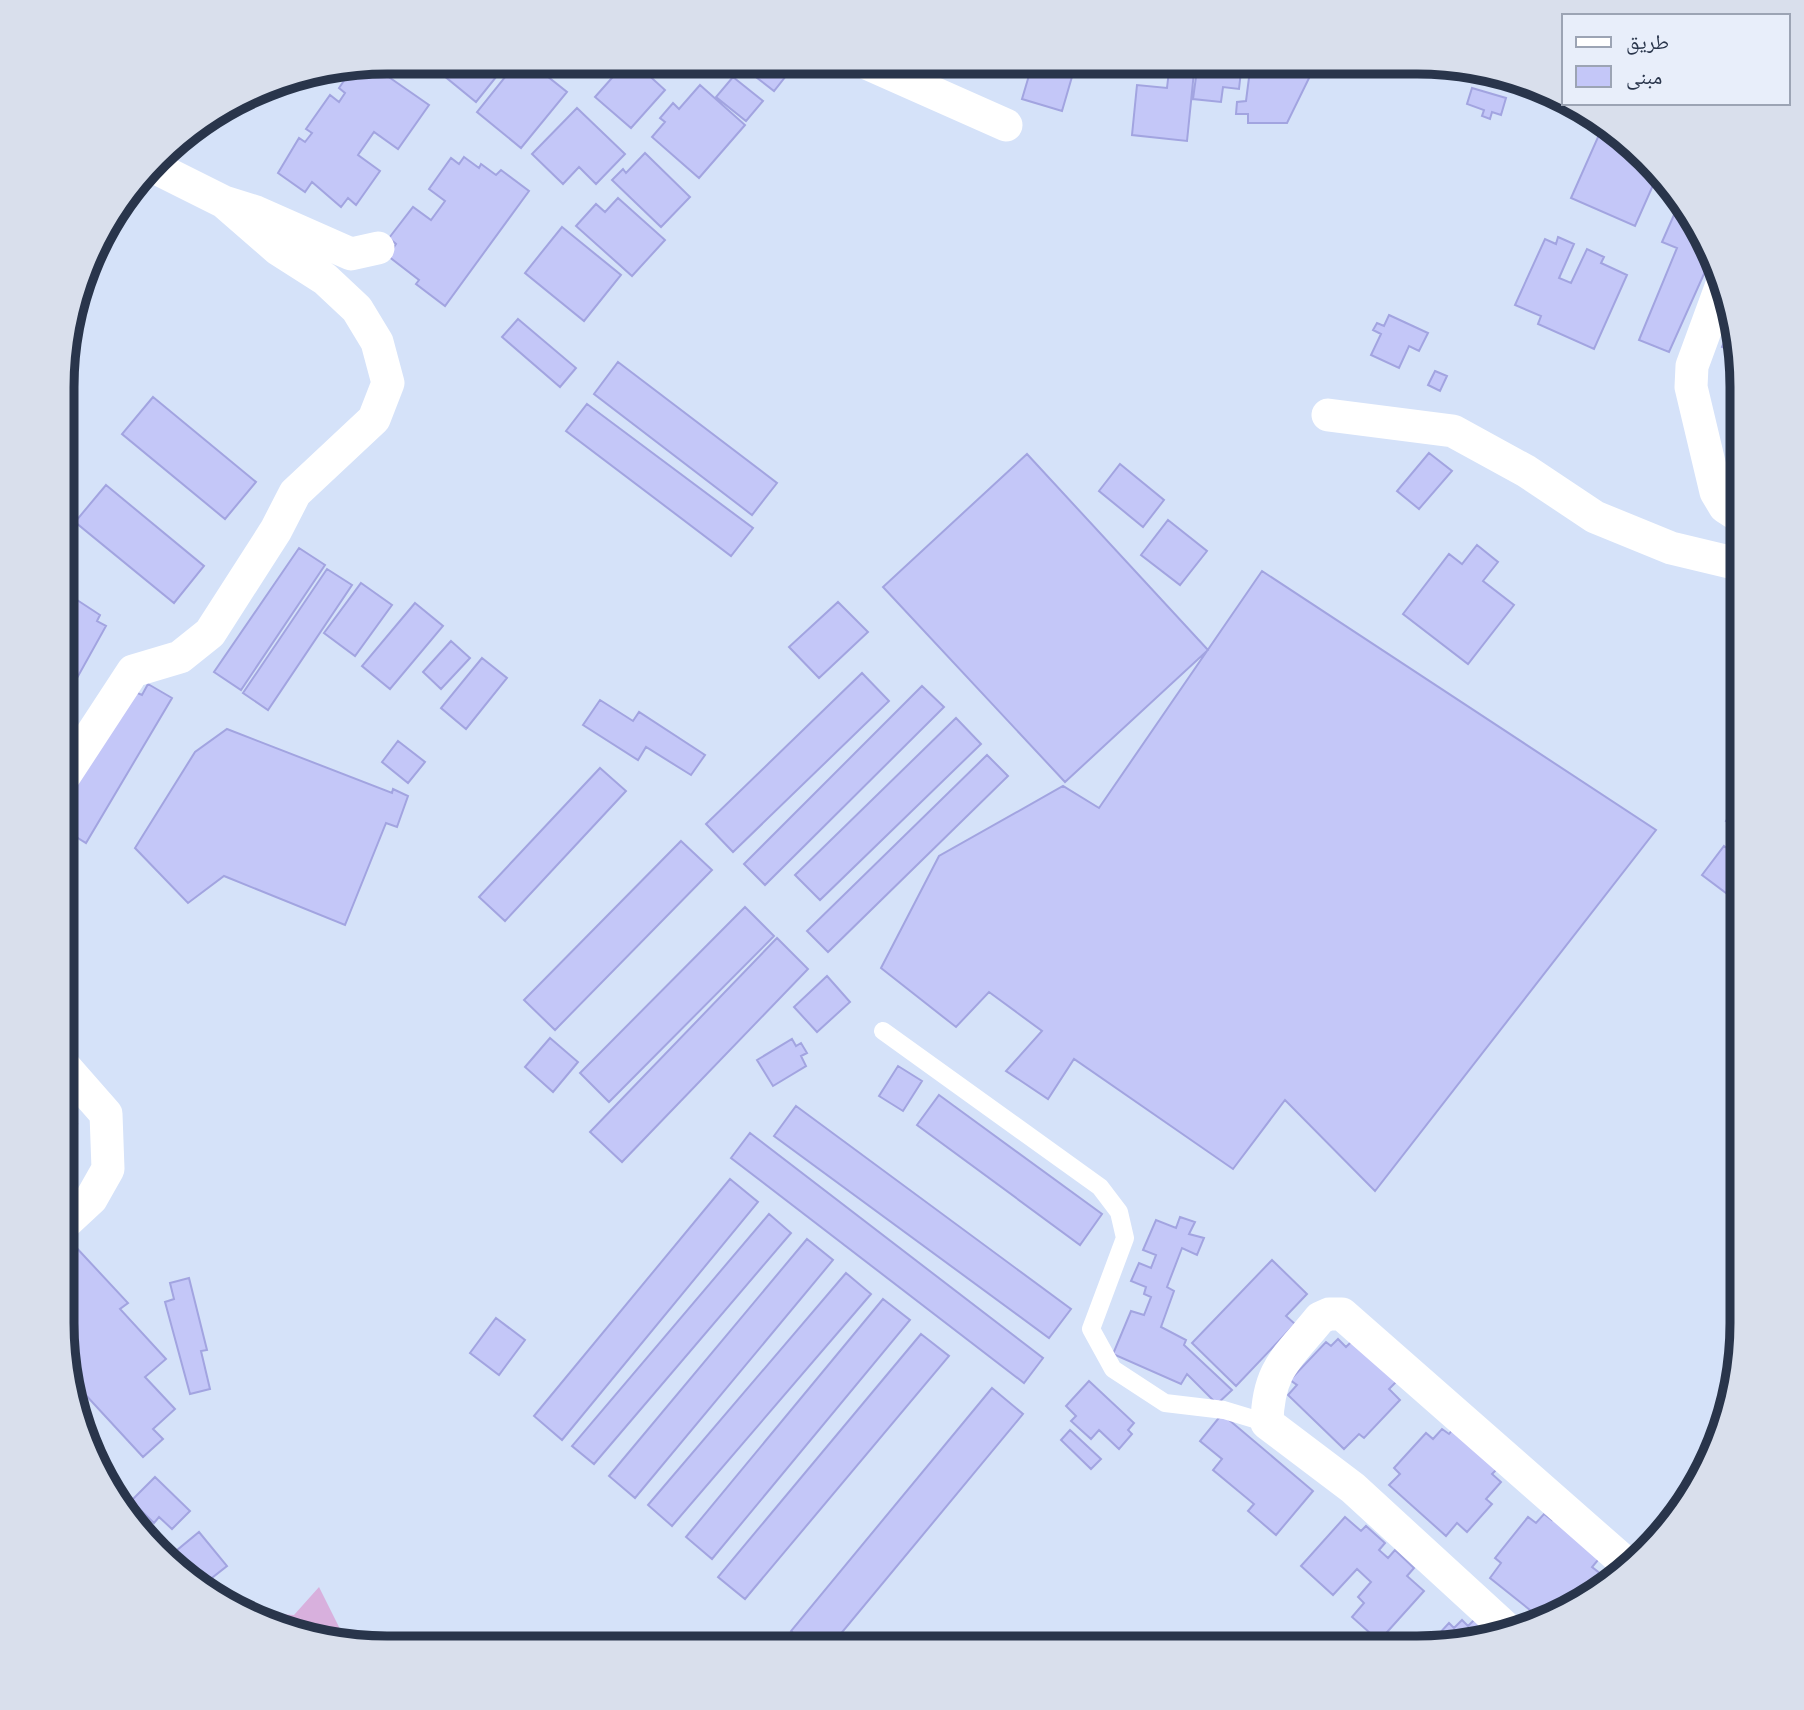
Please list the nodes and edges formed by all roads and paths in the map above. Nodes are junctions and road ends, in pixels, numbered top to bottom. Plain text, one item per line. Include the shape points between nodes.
1 (891, 74) edge
2 (1006, 125) dead end
3 (160, 170) edge
4 (224, 202) junction
5 (378, 248) dead end
6 (1717, 296) edge
7 (1328, 415) dead end
8 (1730, 510) edge
9 (1730, 562) edge
10 (74, 761) edge
11 (883, 1031) dead end
12 (74, 1078) edge
13 (74, 1215) edge
14 (1268, 1423) junction
15 (1622, 1560) edge
16 (1502, 1625) edge

1 - 2 street
3 - 4 street
4 - 5 street via 351,254
4 - 10 street via 357,309 377,342 388,383 374,419 295,493 270,541 210,633 180,657 133,671
6 - 8 street via 1696,350 1691,387 1716,492
7 - 9 street via 1453,431 1526,471 1595,517 1671,548
11 - 14 lane via 1100,1187 1119,1212 1125,1238 1091,1329 1113,1369 1165,1403 1224,1410
12 - 13 street via 106,1114 108,1169 91,1199
14 - 15 street via 1268,1392 1274,1376 1320,1318 1342,1314
14 - 16 street via 1353,1488

